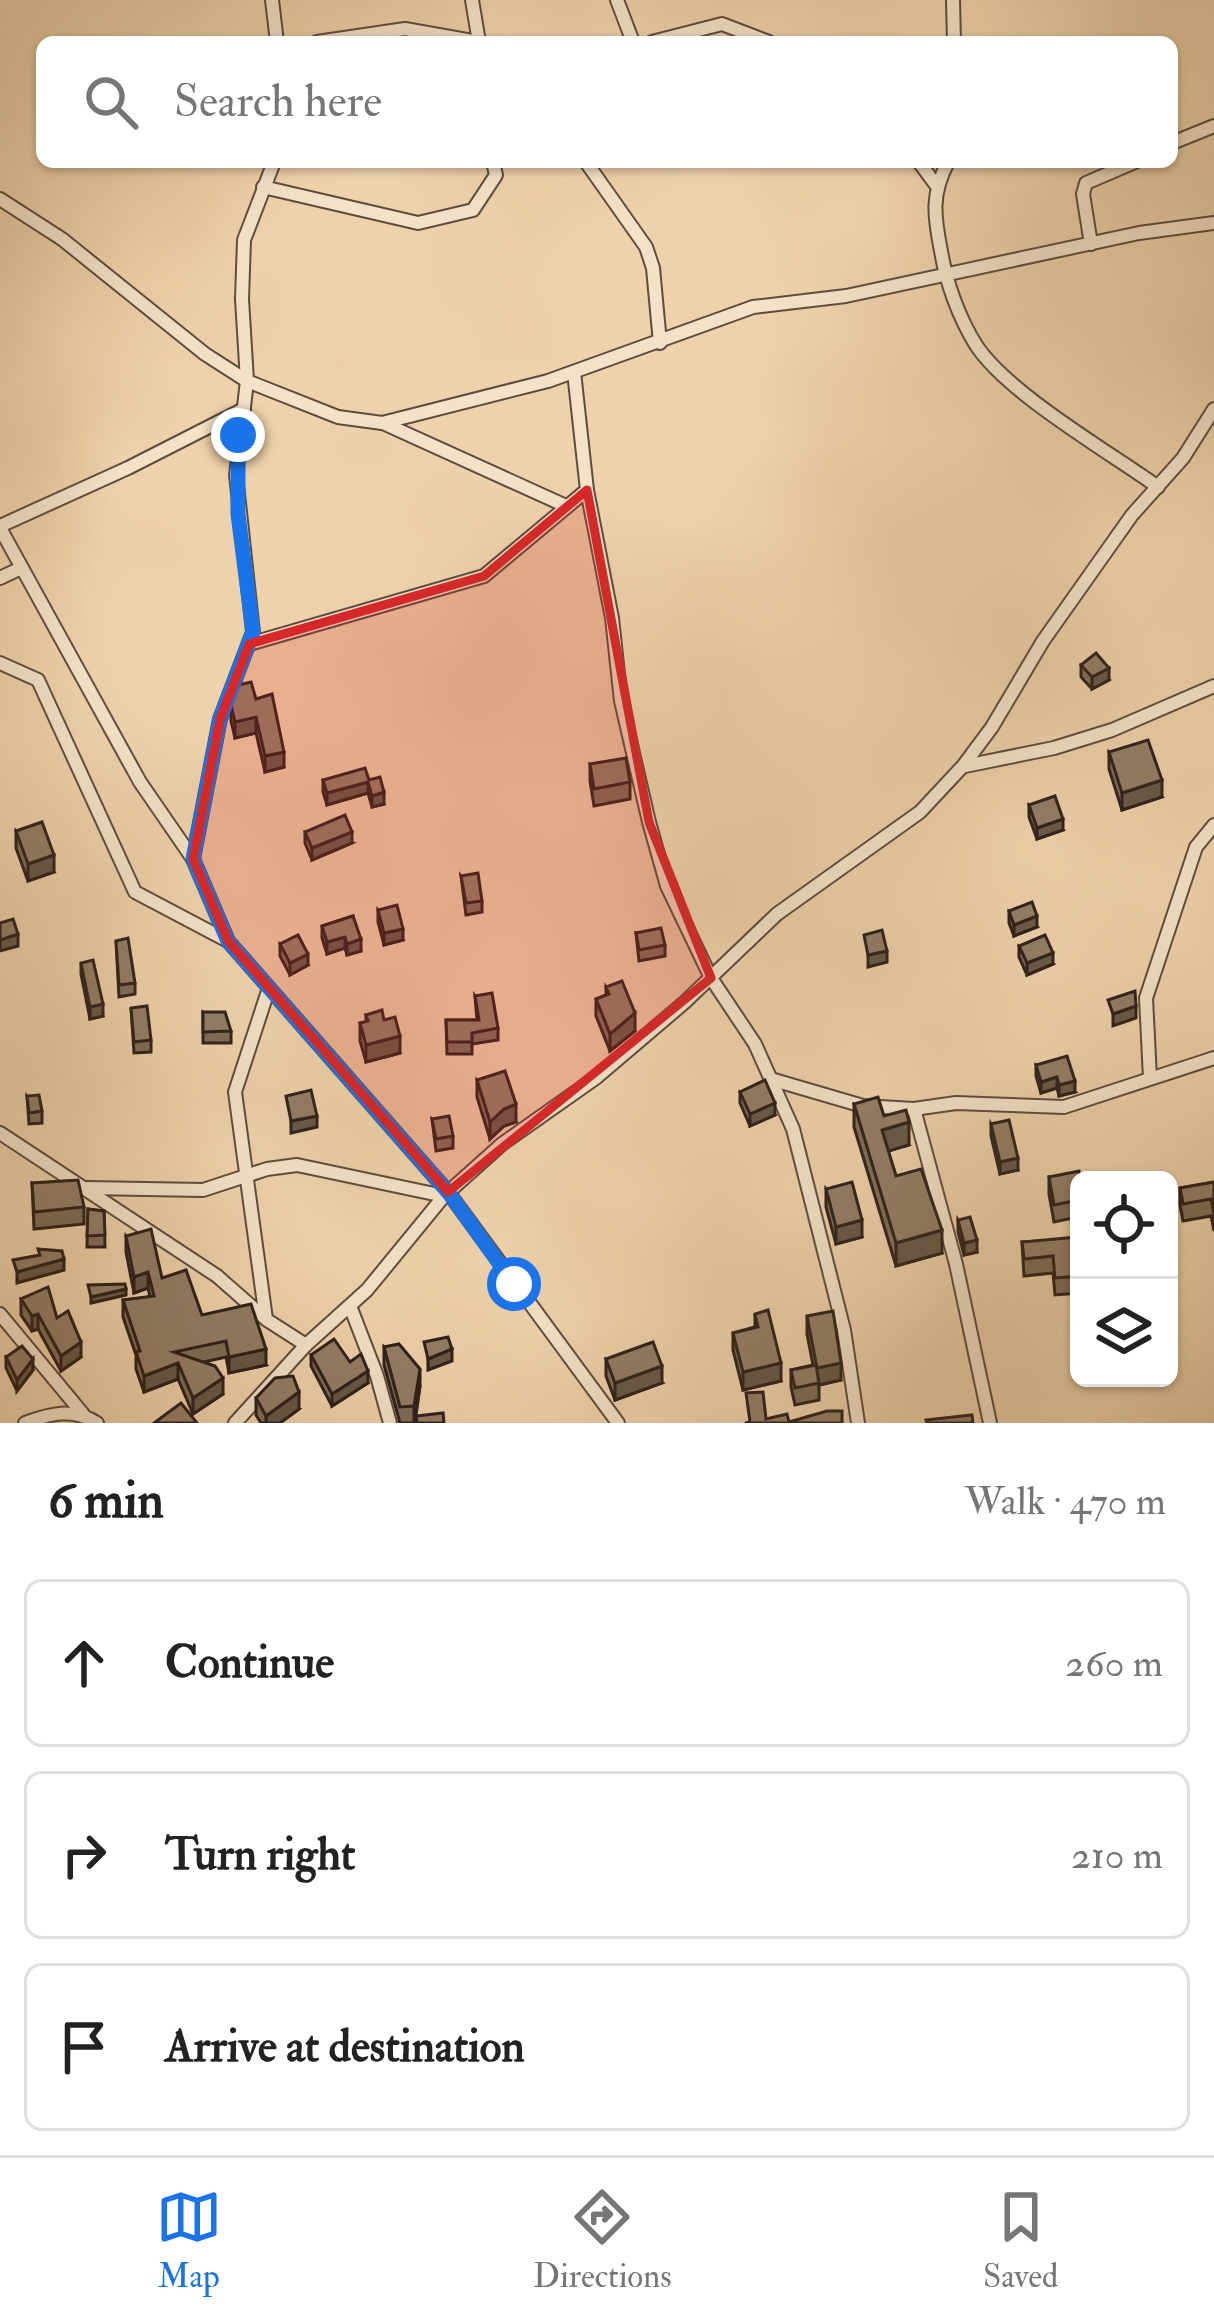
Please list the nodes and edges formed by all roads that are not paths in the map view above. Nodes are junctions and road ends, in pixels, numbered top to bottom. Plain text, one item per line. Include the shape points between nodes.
1 (272, 0) edge
2 (472, 0) edge
3 (617, 0) edge
4 (953, 0) edge
5 (276, 36) edge
6 (358, 36) edge
7 (446, 36) edge
8 (475, 36) edge
9 (631, 36) edge
10 (675, 36) edge
11 (753, 36) edge
12 (954, 36) edge
13 (1214, 126) edge
14 (1178, 141) edge
15 (271, 168) edge
16 (494, 168) edge
17 (590, 168) edge
18 (923, 168) edge
19 (945, 168) edge
20 (1121, 168) edge
21 (936, 185) junction
22 (263, 188) junction
23 (0, 199) edge
24 (1214, 223) edge
25 (1091, 244) junction
26 (946, 277) junction
27 (660, 343) junction
28 (574, 372) junction
29 (247, 381) junction
30 (244, 409) junction
31 (1214, 409) edge
32 (382, 423) junction
33 (1158, 487) junction
34 (587, 490) junction
35 (566, 506) junction
36 (0, 527) edge
37 (21, 568) junction
38 (0, 578) edge
39 (249, 644) junction
40 (0, 663) edge
41 (1214, 686) edge
42 (963, 766) junction
43 (1214, 825) edge
44 (193, 859) junction
45 (228, 941) junction
46 (711, 978) junction
47 (268, 991) junction
48 (1214, 1058) edge
49 (1150, 1078) junction
50 (774, 1081) junction
51 (914, 1108) junction
52 (0, 1132) edge
53 (248, 1176) junction
54 (86, 1188) junction
55 (446, 1194) junction
56 (350, 1306) junction
57 (0, 1314) edge
58 (266, 1320) junction
59 (306, 1345) junction
60 (83, 1414) junction
61 (25, 1423) edge
62 (98, 1423) edge
63 (235, 1423) edge
64 (390, 1423) edge
65 (618, 1423) edge
66 (858, 1423) edge
67 (990, 1423) edge

1 - 5 street
2 - 8 street
3 - 9 street
4 - 12 street
6 - 7 street via 405,29
10 - 11 street via 722,24
13 - 14 street
15 - 22 street
16 - 22 street via 473,210 418,223
17 - 27 street via 646,247
18 - 21 street
19 - 21 street
20 - 25 street via 1086,183
21 - 26 street
22 - 29 street via 244,240
23 - 29 street
24 - 25 street
25 - 26 street
26 - 27 street via 753,307
26 - 33 street via 974,342 998,370
27 - 28 street
28 - 32 street
28 - 34 street
29 - 30 street
29 - 32 street via 338,417
30 - 36 street
30 - 39 street via 236,475
31 - 33 street
32 - 35 street
33 - 42 street via 1043,641
34 - 35 street
34 - 46 street via 650,823 668,886
35 - 39 street via 484,576
36 - 37 street
37 - 38 street
37 - 44 street via 140,782
39 - 44 street via 220,719
40 - 45 street via 38,680 135,892
41 - 42 street via 1112,730
42 - 46 street via 920,812 777,914
43 - 49 street via 1196,847 1146,998
44 - 45 street
45 - 47 street
46 - 50 street
46 - 55 street
47 - 53 street via 236,1092
47 - 55 street
48 - 49 street
49 - 51 street via 1064,1107
50 - 51 street via 863,1106
50 - 66 street via 839,1309
51 - 67 street
52 - 54 street
53 - 54 street via 202,1190
53 - 55 street via 297,1165
53 - 58 street
54 - 58 street via 218,1276
55 - 56 street
55 - 65 street
56 - 59 street
56 - 64 street
57 - 60 street
58 - 59 street
59 - 63 street
60 - 61 street
60 - 62 street

